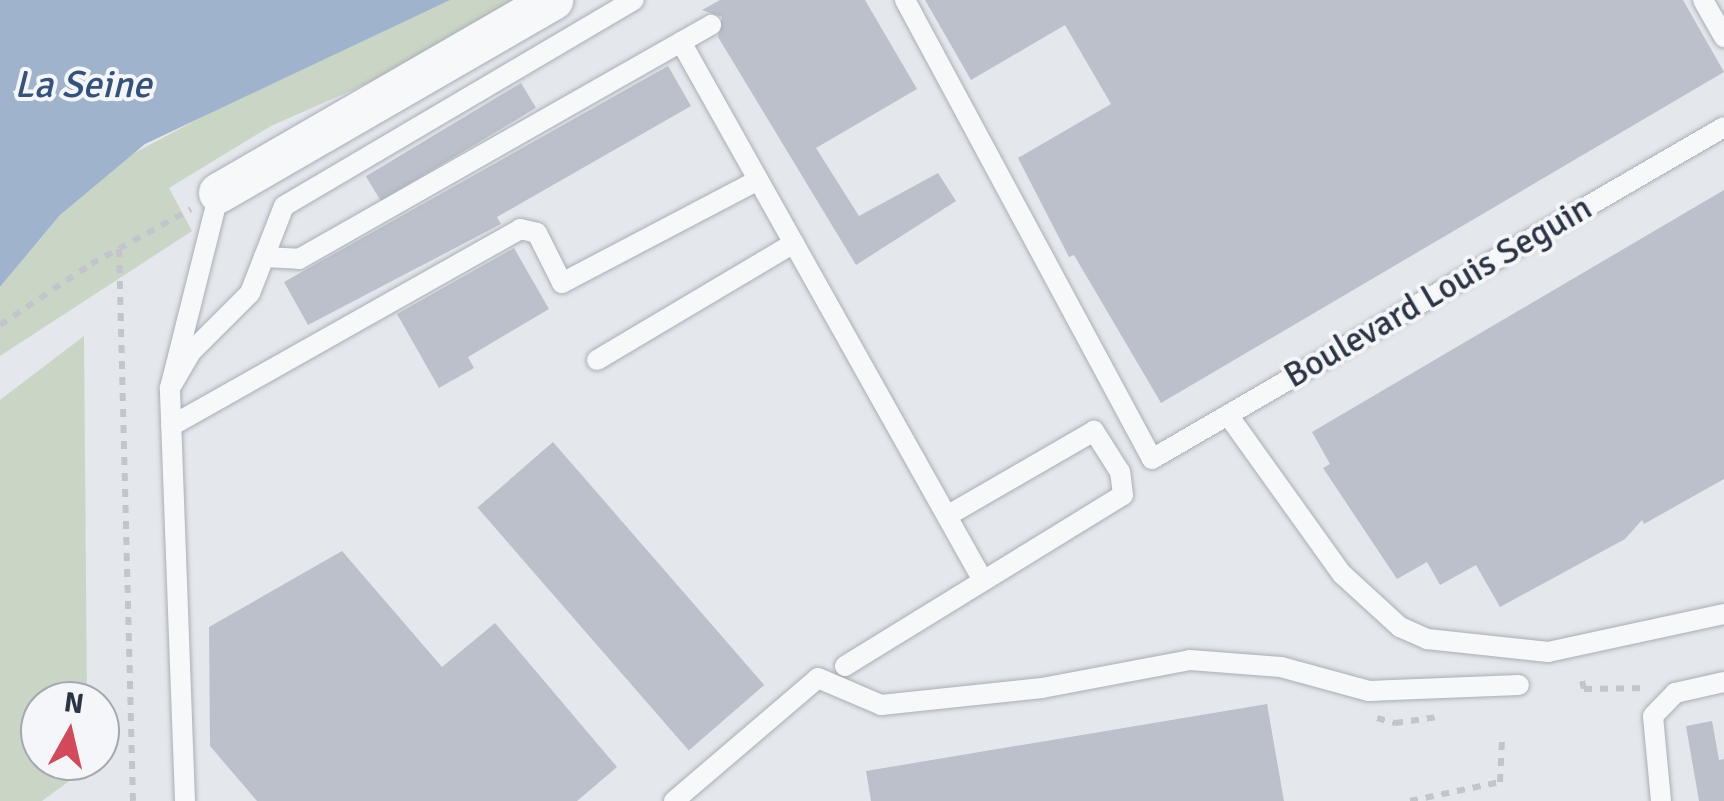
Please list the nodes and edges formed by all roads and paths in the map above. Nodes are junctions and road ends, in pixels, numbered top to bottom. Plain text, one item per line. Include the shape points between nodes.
1 (553, 0) edge
2 (634, 0) edge
3 (905, 0) edge
4 (1703, 0) edge
5 (711, 25) dead end
6 (1724, 38) edge
7 (681, 42) junction
8 (1724, 126) edge
9 (758, 180) junction
10 (219, 193) junction
11 (794, 243) junction
12 (118, 250) junction
13 (264, 257) junction
14 (0, 325) edge
15 (597, 360) dead end
16 (170, 388) junction
17 (1228, 414) junction
18 (172, 426) junction
19 (947, 516) junction
20 (981, 577) junction
21 (1724, 614) edge
22 (844, 666) dead end
23 (1582, 681) dead end
24 (1724, 682) edge
25 (1518, 686) dead end
26 (1605, 686) dead end
27 (1502, 740) dead end
28 (133, 801) edge
29 (184, 801) edge
30 (674, 801) edge
31 (1410, 801) edge
32 (1660, 801) edge

1 - 10 street
2 - 13 lane via 284,206
3 - 17 lane, Boulevard Louis Seguin via 1152,459
4 - 6 lane
5 - 7 lane
7 - 9 lane
7 - 13 lane via 298,260
8 - 17 lane, Boulevard Louis Seguin
9 - 11 lane
9 - 18 lane via 562,284 537,233 520,230
10 - 12 path
10 - 16 lane
11 - 15 lane
11 - 19 lane
12 - 14 path
12 - 28 path
13 - 16 lane via 235,314 191,352
16 - 18 lane
17 - 21 lane via 1342,574 1400,627 1426,638 1548,652
18 - 29 lane
19 - 20 lane
19 - 20 lane via 1094,431 1120,472 1123,496
20 - 22 lane
23 - 26 path via 1584,688
24 - 32 lane via 1676,693 1653,716
25 - 30 lane via 1369,691 1281,667 1190,660 1042,688 881,705 818,678
27 - 31 path via 1500,782

